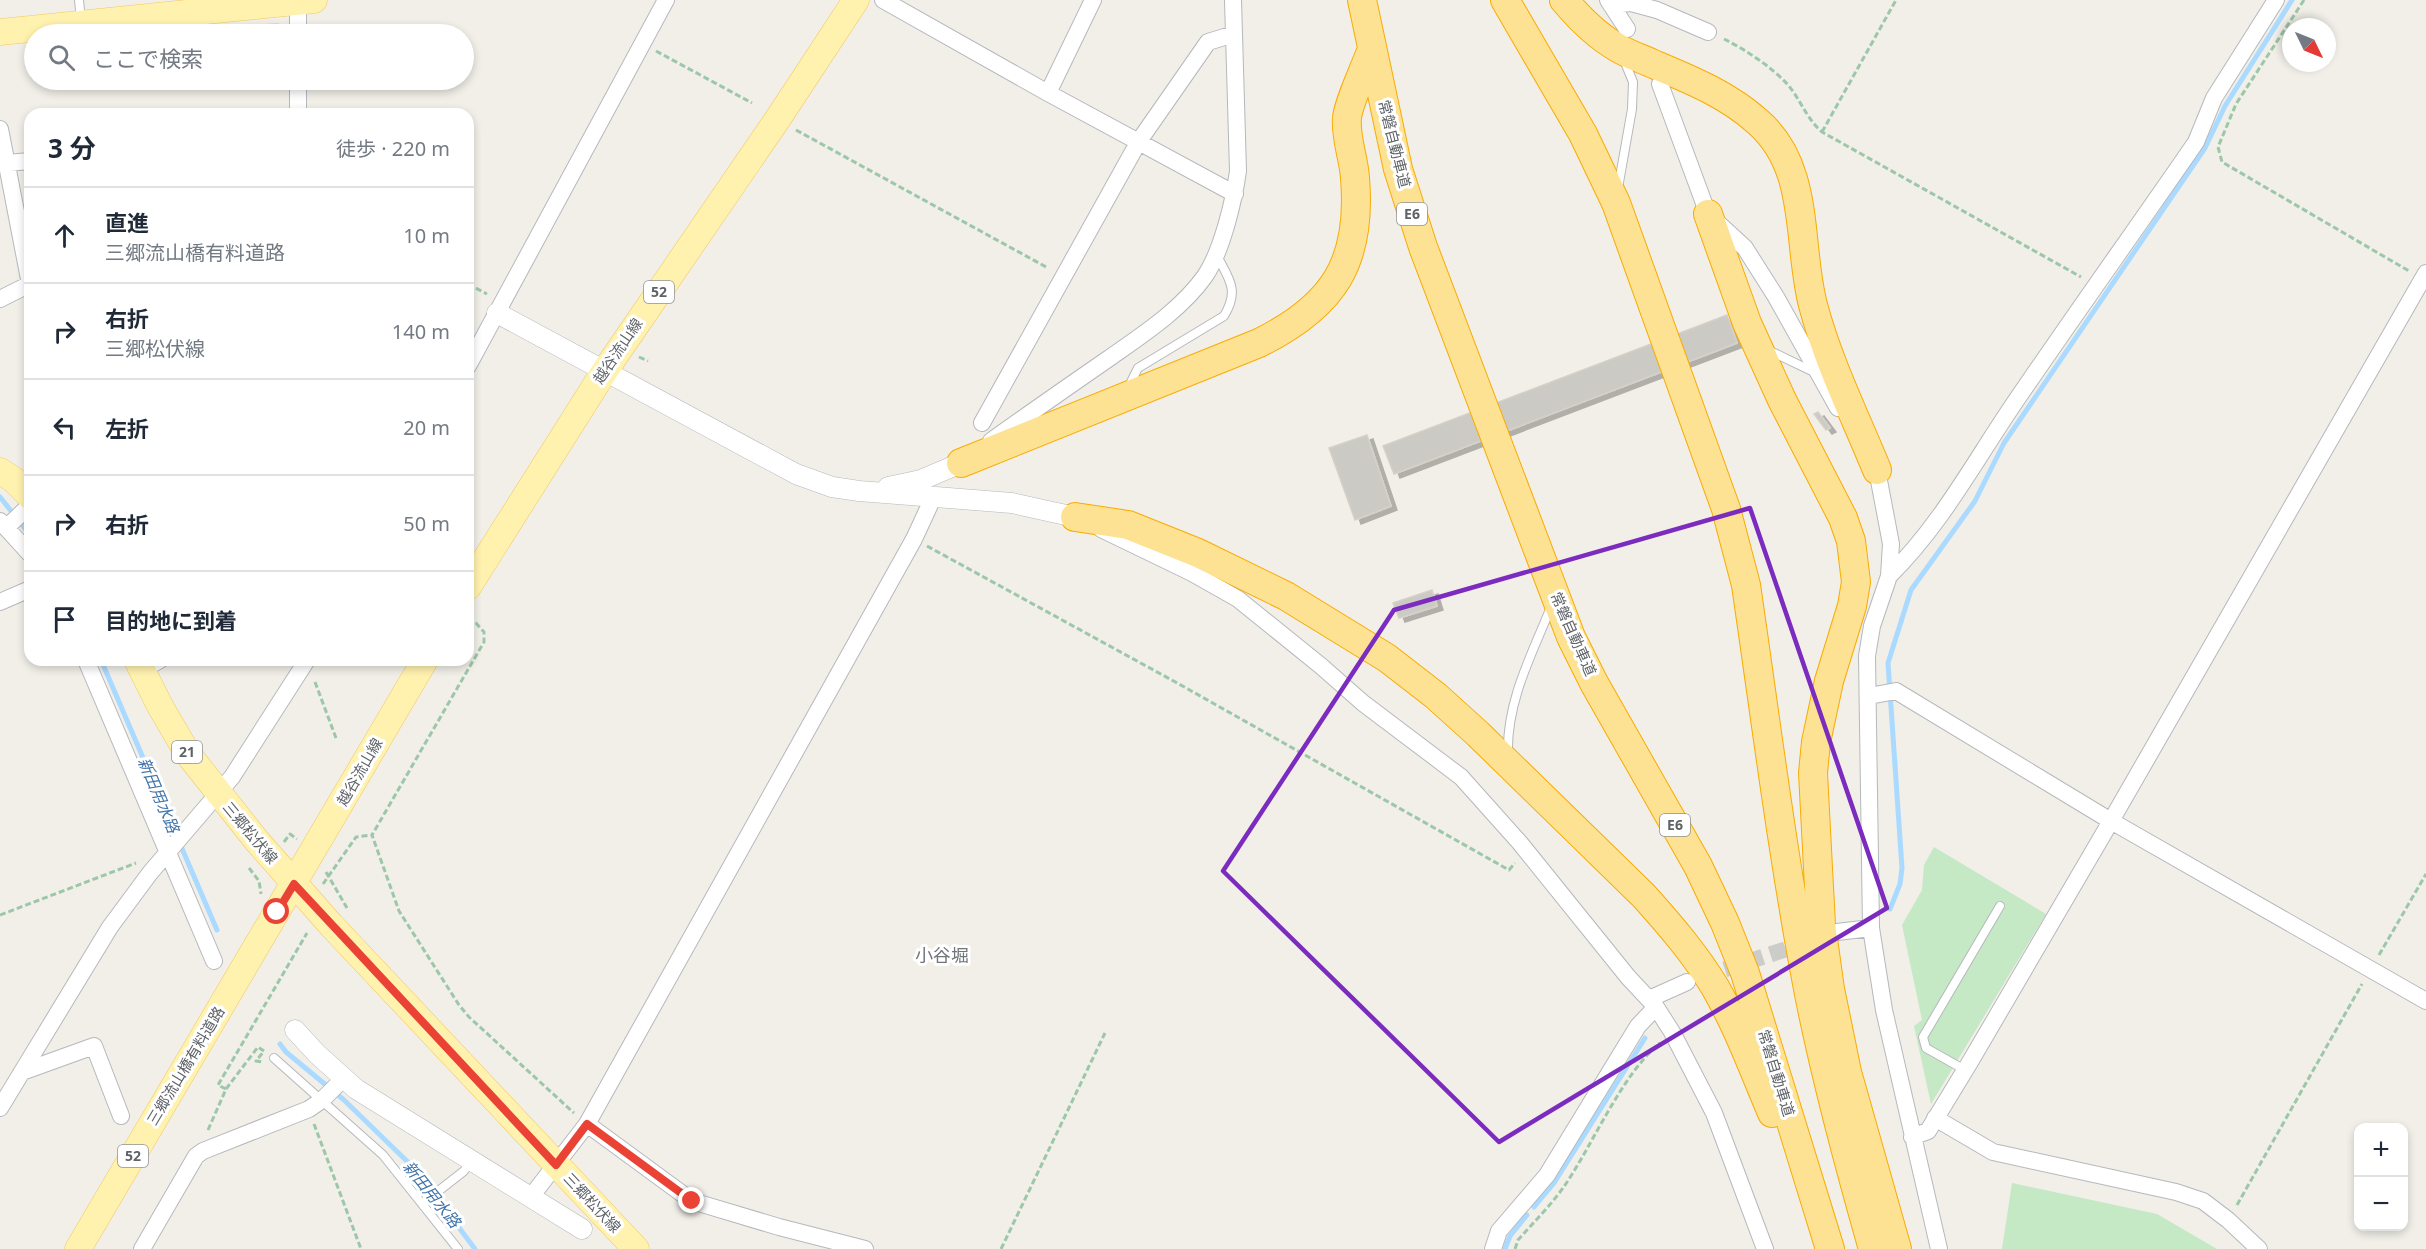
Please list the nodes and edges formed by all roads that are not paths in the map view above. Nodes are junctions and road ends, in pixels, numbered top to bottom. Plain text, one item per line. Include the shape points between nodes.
1 (666, 0) edge
2 (856, 0) edge
3 (883, 0) edge
4 (1233, 0) edge
5 (1362, 0) edge
6 (1505, 0) edge
7 (1564, 0) edge
8 (2276, 0) edge
9 (303, 1) edge
10 (1092, 1) edge
11 (1610, 2) edge
12 (80, 12) edge
13 (32, 24) edge
14 (300, 24) edge
15 (24, 26) edge
16 (0, 32) edge
17 (1708, 32) road end
18 (1234, 34) junction
19 (1623, 39) junction
20 (1372, 49) junction
21 (1660, 84) dead end
22 (298, 90) edge
23 (1048, 93) junction
24 (298, 108) edge
25 (0, 129) edge
26 (1139, 141) junction
27 (24, 161) edge
28 (7, 163) junction
29 (1235, 194) junction
30 (1616, 203) junction
31 (1708, 214) junction
32 (24, 252) edge
33 (1216, 254) junction
34 (2424, 276) edge
35 (24, 287) edge
36 (0, 299) edge
37 (500, 308) junction
38 (1755, 342) junction
39 (474, 355) edge
40 (604, 372) junction
41 (1817, 373) junction
42 (1123, 399) junction
43 (982, 423) dead end
44 (962, 463) junction
45 (1877, 470) junction
46 (0, 471) edge
47 (859, 491) junction
48 (24, 497) edge
49 (933, 498) junction
50 (24, 508) edge
51 (1076, 517) junction
52 (6, 524) edge
53 (24, 546) edge
54 (1889, 576) junction
55 (474, 578) edge
56 (24, 592) edge
57 (1555, 596) junction
58 (0, 602) edge
59 (89, 666) edge
60 (147, 666) edge
61 (303, 666) edge
62 (421, 666) edge
63 (1869, 696) junction
64 (1513, 769) junction
65 (218, 795) junction
66 (2111, 821) junction
67 (168, 853) junction
68 (294, 884) junction
69 (2000, 906) dead end
70 (1871, 928) junction
71 (1837, 932) dead end
72 (214, 961) dead end
73 (1687, 982) tunnel mouth
74 (2426, 1001) edge
75 (1653, 1003) junction
76 (295, 1030) dead end
77 (274, 1058) road end
78 (1965, 1070) junction
79 (22, 1072) junction
80 (344, 1078) junction
81 (315, 1105) junction
82 (0, 1108) edge
83 (121, 1116) dead end
84 (1935, 1118) junction
85 (587, 1124) junction
86 (1912, 1137) junction
87 (471, 1161) junction
88 (556, 1165) junction
89 (530, 1197) junction
90 (423, 1203) junction
91 (582, 1229) dead end
92 (1829, 1247) edge
93 (78, 1249) edge
94 (142, 1249) edge
95 (458, 1249) edge
96 (636, 1249) edge
97 (865, 1249) edge
98 (1493, 1249) edge
99 (1765, 1249) edge
100 (1873, 1249) edge
101 (1897, 1249) edge
102 (1939, 1249) edge
103 (2259, 1249) edge

1 - 37 street
2 - 40 main road, 越谷流山線 / 52
3 - 23 street
4 - 18 street
5 - 20 highway, 常磐自動車道 / E6
6 - 30 highway via 1583,134
7 - 19 highway via 1594,31
8 - 54 street via 2214,98 2196,142 1957,493
9 - 12 main road
9 - 14 street
10 - 23 street
11 - 17 street via 1657,10
11 - 19 street
12 - 13 main road
15 - 16 main road
18 - 26 street via 1208,42
18 - 29 street via 1238,171
19 - 30 lane via 1633,82 1632,110
19 - 45 highway via 1737,104 1775,140 1786,160 1798,200 1815,313
20 - 42 highway via 1347,118 1357,218 1352,245 1333,285 1316,306 1284,331
20 - 57 highway, 常磐自動車道 / E6 via 1398,169 1423,247
21 - 31 street
22 - 24 street
23 - 26 street
25 - 28 street
26 - 29 street
26 - 43 street
27 - 28 street
28 - 32 street
29 - 33 street
30 - 100 highway via 1738,548 1809,996
31 - 38 highway
31 - 41 street via 1745,249
33 - 42 lane via 1233,287 1233,302 1224,316 1138,368
33 - 44 street via 1206,275 1182,302
34 - 66 street
35 - 36 street
37 - 39 street
37 - 40 street
38 - 41 lane
38 - 101 highway via 1843,518 1855,564 1852,606 1829,681 1816,742 1813,773 1820,914 1847,1072
40 - 47 street via 796,474 832,487
40 - 55 main road, 越谷流山線 / 52
41 - 45 street
42 - 44 highway
44 - 47 street via 921,480
45 - 54 street via 1891,544
46 - 48 main road via 14,480
47 - 49 street
49 - 51 street via 1012,503
49 - 85 street via 914,539
50 - 52 street
51 - 64 highway via 1128,525 1198,553 1286,596 1411,675
51 - 75 street via 1238,599 1461,777
52 - 53 street
54 - 63 street via 1872,626 1867,656
56 - 58 street
57 - 64 lane via 1516,694 1509,727 1508,753
57 - 92 highway, 常磐自動車道 / E6 via 1594,683 1698,866 1725,923 1745,973
59 - 67 street
60 - 65 main road, 三郷松伏線 / 21 via 160,706
61 - 65 street
62 - 68 main road, 越谷流山線 / 52
63 - 66 street via 1896,691
63 - 70 street
64 - 92 highway via 1644,896 1672,927 1714,986
65 - 67 street
65 - 68 main road, 三郷松伏線 / 21
66 - 74 street
66 - 78 street
67 - 72 street
67 - 79 street via 111,927
68 - 88 main road, 三郷松伏線 / 21
68 - 93 main road, 三郷流山橋有料道路 / 52
69 - 78 lane via 1923,1037 1926,1048
70 - 71 street
70 - 86 street via 1884,1010
73 - 75 street
75 - 98 street via 1547,1175 1499,1231
75 - 99 street via 1714,1113
76 - 80 street
77 - 81 lane
78 - 84 street
79 - 82 street
79 - 83 street via 94,1046
80 - 81 street
80 - 87 street via 390,1112
81 - 90 lane via 383,1155
81 - 94 street via 202,1151
84 - 86 street via 1928,1131
84 - 103 street via 1993,1152 2203,1201
85 - 88 street
85 - 97 street via 692,1201
86 - 102 street
87 - 89 street
87 - 90 lane
88 - 89 street
88 - 96 main road, 三郷松伏線 / 21
89 - 91 street
90 - 95 lane

